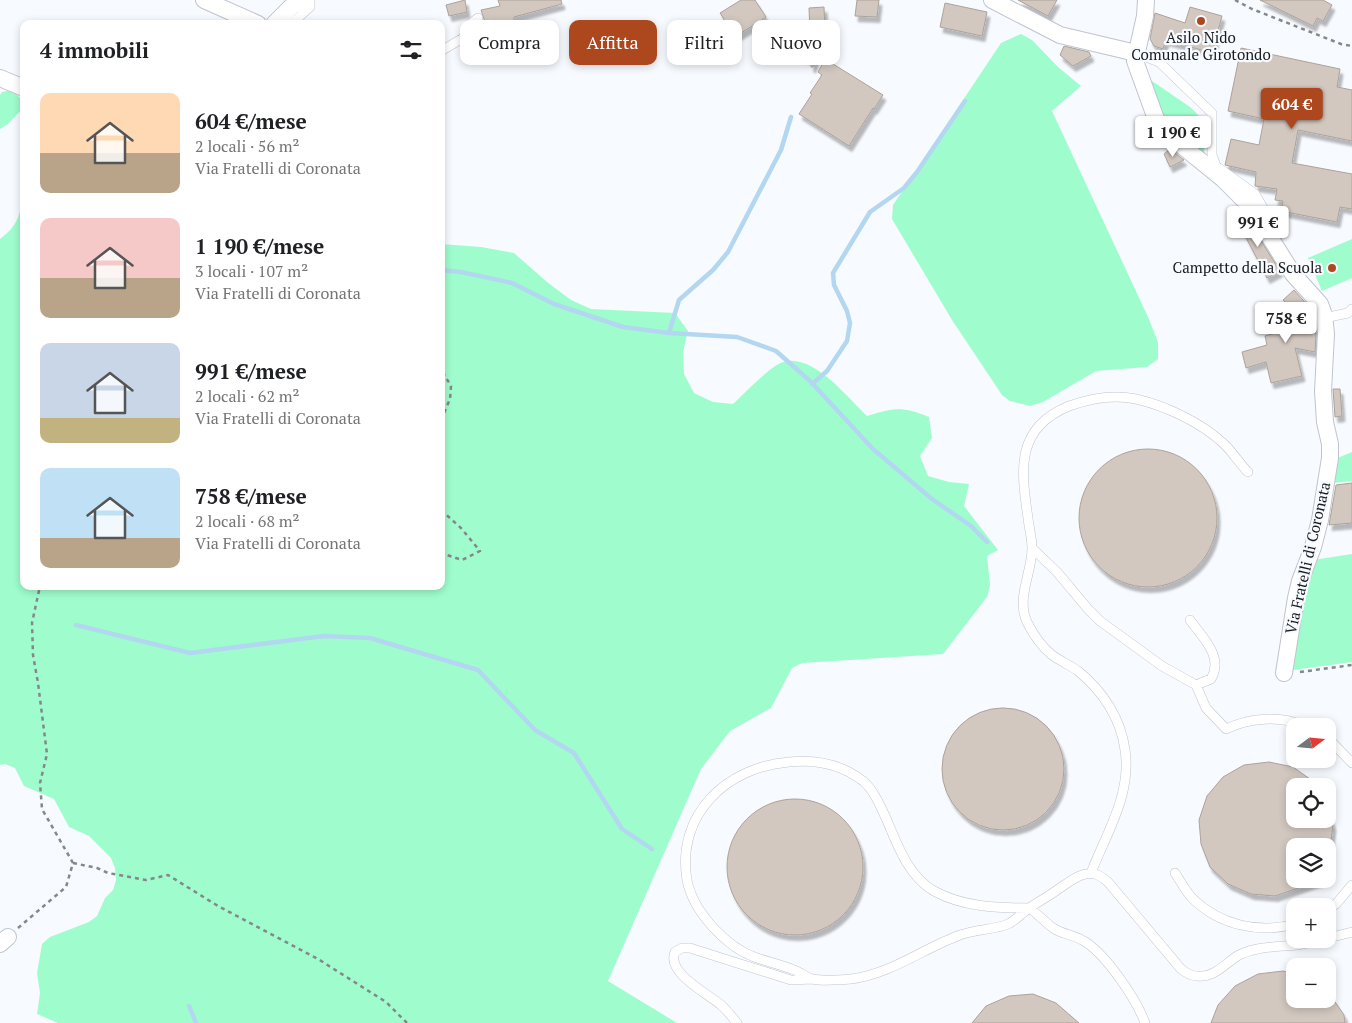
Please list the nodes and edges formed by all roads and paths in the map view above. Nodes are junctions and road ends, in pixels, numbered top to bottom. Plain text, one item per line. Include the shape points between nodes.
1 (204, 0) edge
2 (305, 0) edge
3 (310, 0) edge
4 (992, 0) edge
5 (1146, 0) edge
6 (1235, 0) edge
7 (478, 18) dead end
8 (249, 20) edge
9 (278, 20) edge
10 (295, 20) edge
11 (1352, 46) edge
12 (445, 49) edge
13 (1136, 53) junction
14 (0, 78) edge
15 (20, 86) edge
16 (1267, 215) dead end
17 (1352, 309) edge
18 (1324, 318) junction
19 (445, 376) edge
20 (445, 411) edge
21 (1248, 472) dead end
22 (445, 514) edge
23 (1032, 548) junction
24 (445, 554) edge
25 (39, 590) edge
26 (1190, 620) dead end
27 (1352, 665) edge
28 (1284, 673) joint
29 (1196, 685) junction
30 (1286, 722) edge
31 (1336, 746) edge
32 (1352, 763) edge
33 (73, 863) junction
34 (1091, 873) junction
35 (1175, 874) dead end
36 (1352, 885) edge
37 (1336, 904) edge
38 (1030, 908) junction
39 (1286, 927) edge
40 (1352, 932) edge
41 (1336, 936) edge
42 (4, 941) edge
43 (1286, 946) edge
44 (812, 979) junction
45 (407, 1023) edge
46 (736, 1023) edge
47 (1145, 1023) edge

1 - 8 street
2 - 9 street via 292,6
3 - 10 lane via 310,7
4 - 13 street via 1060,35
5 - 13 street, Via Fratelli di Coronata
6 - 11 path
7 - 12 lane via 469,25 463,38
13 - 16 lane via 1159,62 1212,113 1212,155 1216,166 1255,194
13 - 18 street, Via Fratelli di Coronata via 1134,61 1156,119 1170,136 1223,179 1251,207 1293,274 1320,304
14 - 15 street
17 - 18 lane via 1348,313
18 - 28 street, Via Fratelli di Coronata via 1323,391 1330,458 1318,529 1296,598
19 - 20 path via 451,386
21 - 23 lane via 1225,444 1213,435 1151,402 1115,396 1081,401 1064,408 1037,428 1024,451 1024,484
22 - 24 path via 480,551 462,560
23 - 29 lane via 1100,621 1162,666
23 - 34 lane via 1023,608 1028,624 1053,656 1082,675 1109,705 1125,748 1124,790
25 - 33 path via 32,623 33,655 48,754 40,783 42,809
26 - 29 lane via 1210,646 1216,663 1211,679
27 - 28 path
29 - 30 lane via 1206,708 1226,729 1239,723 1270,719
31 - 32 lane
33 - 42 path via 66,887
33 - 45 path via 146,880 168,876 318,959 386,1002
34 - 38 lane via 1078,876
34 - 43 lane via 1108,882 1181,969 1194,976 1210,975 1240,955 1260,948
35 - 39 lane via 1193,899 1218,917 1248,928
36 - 37 lane
38 - 44 lane via 1009,923 961,934 872,974
38 - 44 lane via 957,902 932,890 919,879 904,858 879,802 864,782 825,762 770,763 734,778 708,801 688,840 688,881 691,894 706,918 736,948
38 - 47 lane via 1054,929 1093,948 1123,984
40 - 41 lane
44 - 46 lane via 791,980 690,948 675,952 673,959 684,978 722,1006

